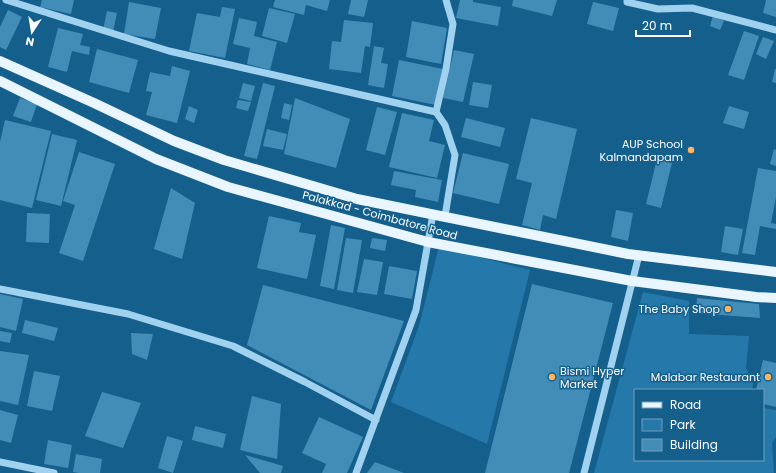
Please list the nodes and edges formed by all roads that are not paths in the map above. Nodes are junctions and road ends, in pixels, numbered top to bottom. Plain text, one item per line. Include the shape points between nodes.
1 (6, 0) edge
2 (446, 0) edge
3 (627, 0) edge
4 (776, 30) edge
5 (0, 61) edge
6 (0, 81) edge
7 (436, 112) junction
8 (433, 214) junction
9 (445, 216) junction
10 (428, 242) junction
11 (639, 255) junction
12 (776, 272) edge
13 (632, 281) junction
14 (0, 289) edge
15 (776, 298) edge
16 (376, 420) junction
17 (0, 462) edge
18 (54, 473) edge
19 (356, 473) edge
20 (584, 473) edge

1 - 7 street via 169,51
2 - 7 street via 453,24
3 - 4 street via 658,9 692,8
5 - 8 main road, Palakkad - Coimbatore Road via 174,141 224,160 357,199
6 - 10 main road, Palakkad - Coimbatore Road via 156,158 228,187
7 - 9 street via 445,125 455,155
8 - 9 main road, Palakkad - Coimbatore Road
8 - 10 street
9 - 11 main road, Palakkad - Coimbatore Road
10 - 13 main road, Palakkad - Coimbatore Road
10 - 16 street via 416,310
11 - 12 main road, Palakkad - Coimbatore Road
11 - 13 street
13 - 15 main road, Palakkad - Coimbatore Road
13 - 20 street
14 - 16 street via 128,314 233,346
16 - 19 street
17 - 18 street

